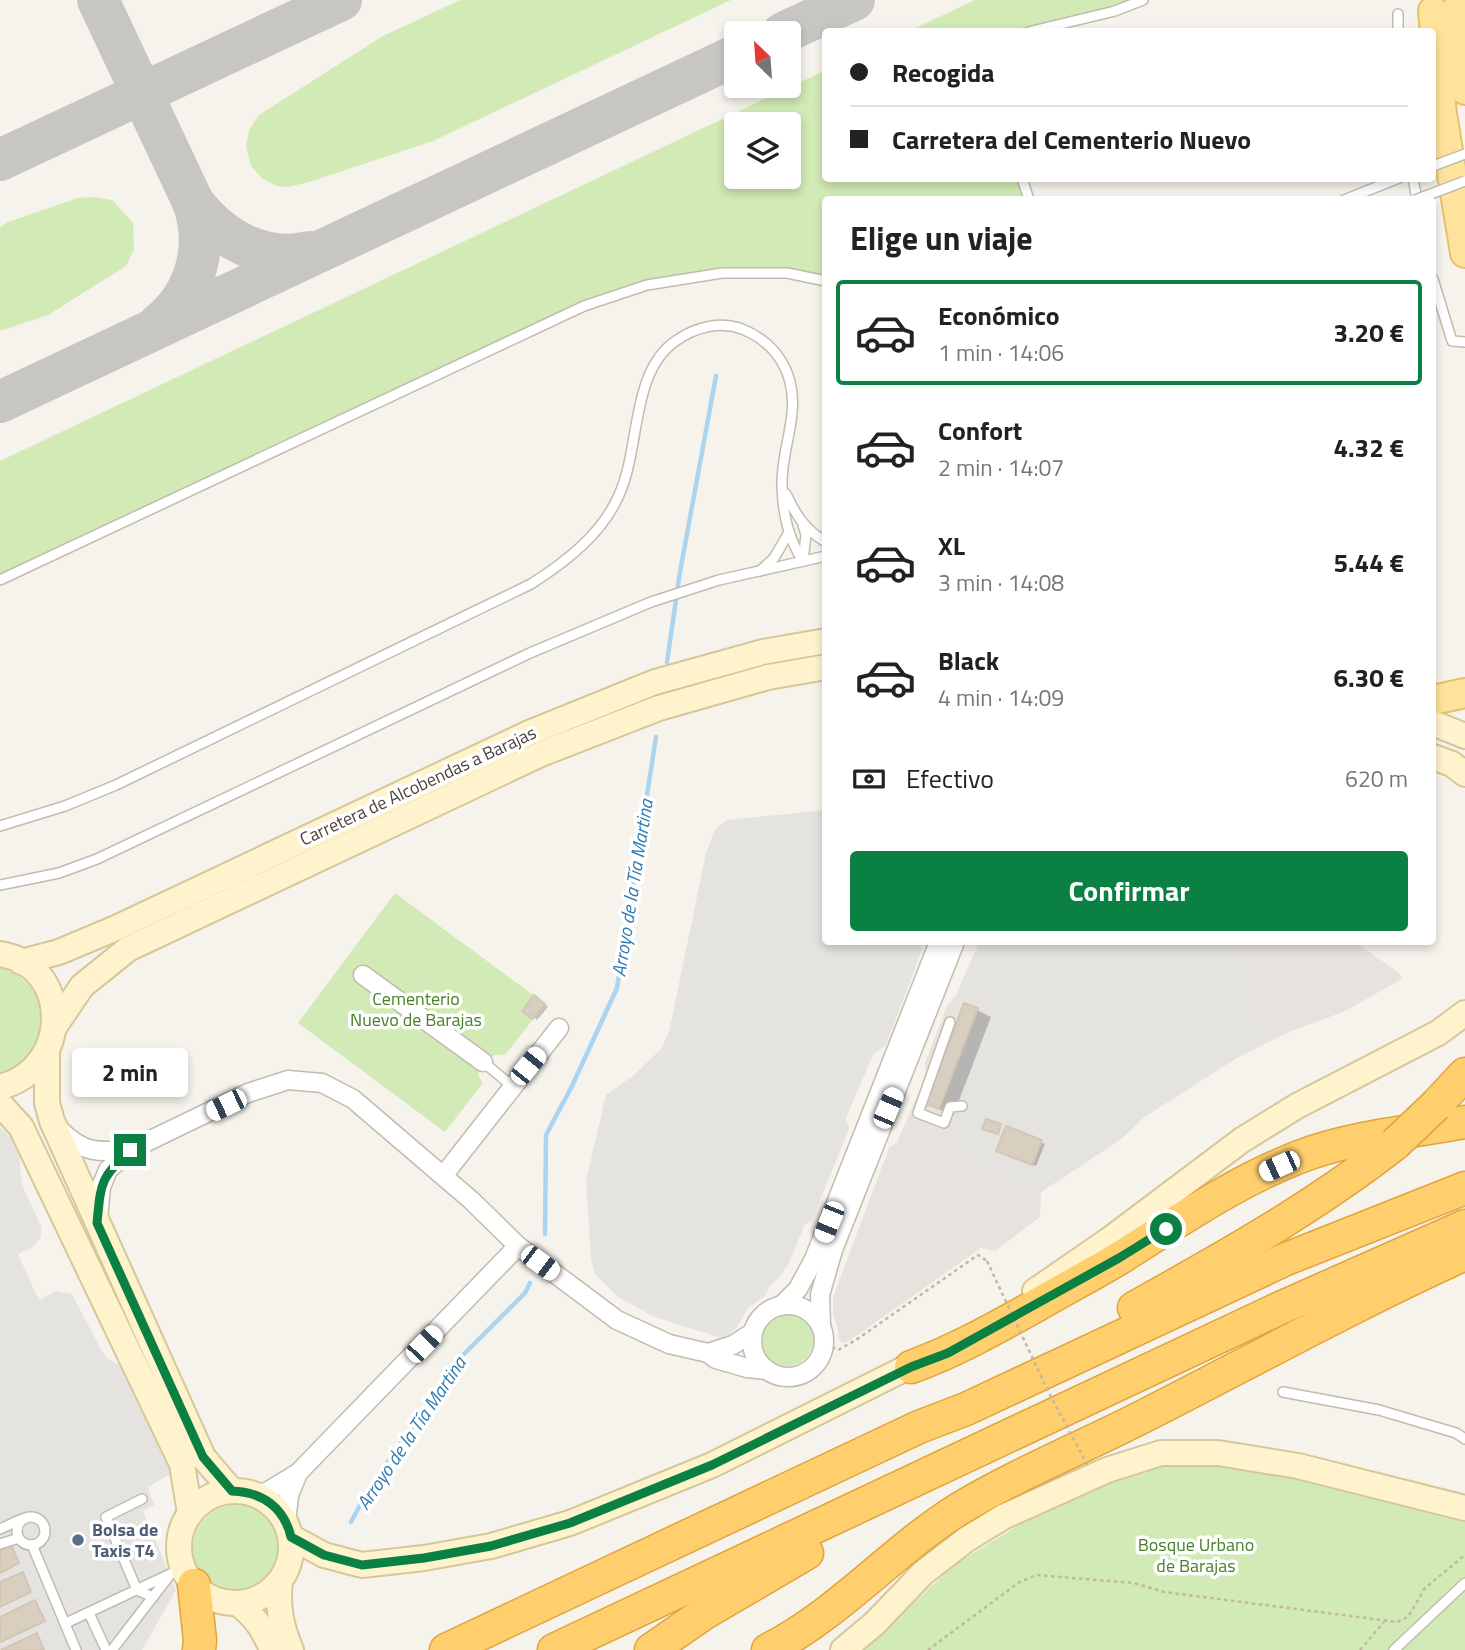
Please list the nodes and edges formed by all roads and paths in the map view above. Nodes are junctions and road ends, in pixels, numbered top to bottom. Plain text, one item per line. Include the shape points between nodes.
1 (1143, 0) edge
2 (1398, 14) dead end
3 (1045, 28) edge
4 (1398, 28) edge
5 (1465, 90) edge
6 (1465, 154) edge
7 (1436, 165) edge
8 (1465, 181) edge
9 (1389, 182) edge
10 (1354, 196) edge
11 (1426, 196) edge
12 (1465, 253) edge
13 (822, 280) edge
14 (1436, 289) edge
15 (1465, 342) edge
16 (782, 486) junction
17 (802, 523) junction
18 (788, 534) junction
19 (822, 540) edge
20 (822, 557) edge
21 (803, 561) junction
22 (759, 571) junction
23 (0, 580) edge
24 (822, 642) edge
25 (822, 668) edge
26 (1465, 693) edge
27 (1436, 699) edge
28 (1436, 724) edge
29 (1465, 736) edge
30 (1436, 758) edge
31 (1465, 774) edge
32 (0, 826) edge
33 (0, 885) edge
34 (939, 945) edge
35 (955, 945) edge
36 (11, 958) edge
37 (363, 975) dead end
38 (1465, 1013) edge
39 (950, 1021) dead end
40 (55, 1026) junction
41 (559, 1028) dead end
42 (47, 1052) junction
43 (483, 1062) joint
44 (1465, 1074) edge
45 (512, 1086) junction
46 (0, 1087) edge
47 (0, 1104) edge
48 (962, 1106) dead end
49 (51, 1121) junction
50 (1465, 1122) edge
51 (130, 1150) junction
52 (443, 1176) junction
53 (1465, 1188) edge
54 (97, 1223) junction
55 (1465, 1226) edge
56 (518, 1246) junction
57 (1465, 1254) edge
58 (781, 1306) junction
59 (821, 1326) junction
60 (753, 1332) junction
61 (832, 1347) dead end
62 (708, 1353) junction
63 (911, 1367) junction
64 (767, 1370) junction
65 (1283, 1392) dead end
66 (1049, 1419) junction
67 (919, 1427) junction
68 (1465, 1439) edge
69 (1088, 1466) dead end
70 (298, 1473) junction
71 (232, 1491) junction
72 (260, 1496) junction
73 (142, 1499) dead end
74 (1465, 1508) edge
75 (190, 1513) junction
76 (27, 1517) junction
77 (0, 1529) edge
78 (288, 1529) junction
79 (19, 1538) junction
80 (0, 1544) edge
81 (33, 1545) junction
82 (1465, 1555) edge
83 (182, 1576) junction
84 (280, 1581) junction
85 (1465, 1583) edge
86 (138, 1590) junction
87 (153, 1597) junction
88 (237, 1603) junction
89 (89, 1613) junction
90 (1384, 1622) junction
91 (66, 1623) junction
92 (76, 1650) edge
93 (109, 1650) edge
94 (199, 1650) edge
95 (272, 1650) edge
96 (290, 1650) edge
97 (446, 1650) edge
98 (554, 1650) edge
99 (651, 1650) edge
100 (768, 1650) edge
101 (843, 1650) edge
102 (928, 1650) edge
103 (1360, 1650) edge
104 (1394, 1650) edge

1 - 3 lane
2 - 4 lane
5 - 12 main road via 1445,10 1441,114
6 - 7 lane, bridge
8 - 11 lane, bridge
9 - 10 lane
13 - 23 lane via 786,272 722,273 647,285 584,306
14 - 15 lane via 1452,341
16 - 17 lane
16 - 18 lane
16 - 32 lane via 792,411 791,386 782,362 768,343 729,324 685,334 664,348 651,369 620,494 588,541 558,566 116,785
17 - 19 lane
17 - 21 lane via 806,535
18 - 21 lane
18 - 22 lane via 774,558
20 - 21 lane
21 - 22 lane
22 - 33 lane via 651,602 530,653 97,859 59,873
24 - 36 street, Carretera de Alcobendas a Barajas via 655,681 529,733 105,933 59,952
25 - 40 street, Carretera de Alcobendas a Barajas via 768,677 659,708 541,754 128,949 82,986
26 - 27 main road
28 - 29 street
30 - 31 street
34 - 58 street via 814,1259 798,1289
35 - 59 street via 833,1250 820,1295
36 - 40 street via 40,978 52,1001
37 - 43 street
38 - 63 street via 1438,1033 1242,1140 1109,1241
39 - 48 lane via 918,1113 944,1123 950,1107
40 - 42 street
41 - 45 street
42 - 46 street via 21,1080
42 - 49 street
43 - 45 lane
44 - 67 highway, bridge via 1395,1144 1298,1214 1095,1330 962,1398
45 - 52 street
47 - 75 street via 21,1127 182,1464
49 - 51 street via 74,1144 95,1152
49 - 54 street
50 - 63 highway via 1300,1156 1212,1199 1031,1308 948,1353
51 - 52 street via 288,1080 322,1083 353,1100
51 - 54 street via 108,1170
52 - 56 street
53 - 67 highway via 1286,1259
54 - 71 street via 203,1457
55 - 66 highway
56 - 62 street via 617,1320 669,1344
56 - 70 street
57 - 100 highway via 957,1510 812,1624
58 - 59 street via 805,1309
58 - 60 street via 764,1315
59 - 64 street via 823,1350 811,1369 789,1377
60 - 62 street
60 - 64 street via 754,1352
61 - 69 path, bridge via 838,1350 856,1340 978,1255 987,1261
62 - 64 street via 747,1368
63 - 78 street via 712,1465 570,1523 491,1546 362,1565 324,1555
65 - 68 lane via 1379,1410
66 - 98 highway
66 - 99 highway via 1006,1452 780,1567
67 - 97 highway
70 - 72 street
70 - 78 street via 289,1495
71 - 72 street
71 - 75 street via 208,1497
72 - 78 street via 279,1511
73 - 86 lane via 106,1517
74 - 101 street via 1298,1466 1218,1453 1161,1453 1107,1470 1003,1517 967,1539 923,1573
75 - 83 street via 181,1530
76 - 77 lane
76 - 79 lane via 19,1523
76 - 81 lane via 44,1525 44,1537
78 - 84 street via 292,1553
79 - 80 lane
79 - 81 lane
81 - 91 lane
82 - 90 path via 1425,1588 1408,1617
83 - 86 lane
83 - 87 lane
83 - 88 street via 206,1595
83 - 94 highway
84 - 88 street via 268,1593
84 - 96 street via 280,1625
85 - 104 lane
86 - 87 lane
86 - 89 lane
87 - 93 lane
88 - 95 street via 253,1615
89 - 91 lane
89 - 93 lane
90 - 102 path via 1134,1583 1036,1575 1018,1583
90 - 103 path
91 - 92 lane

